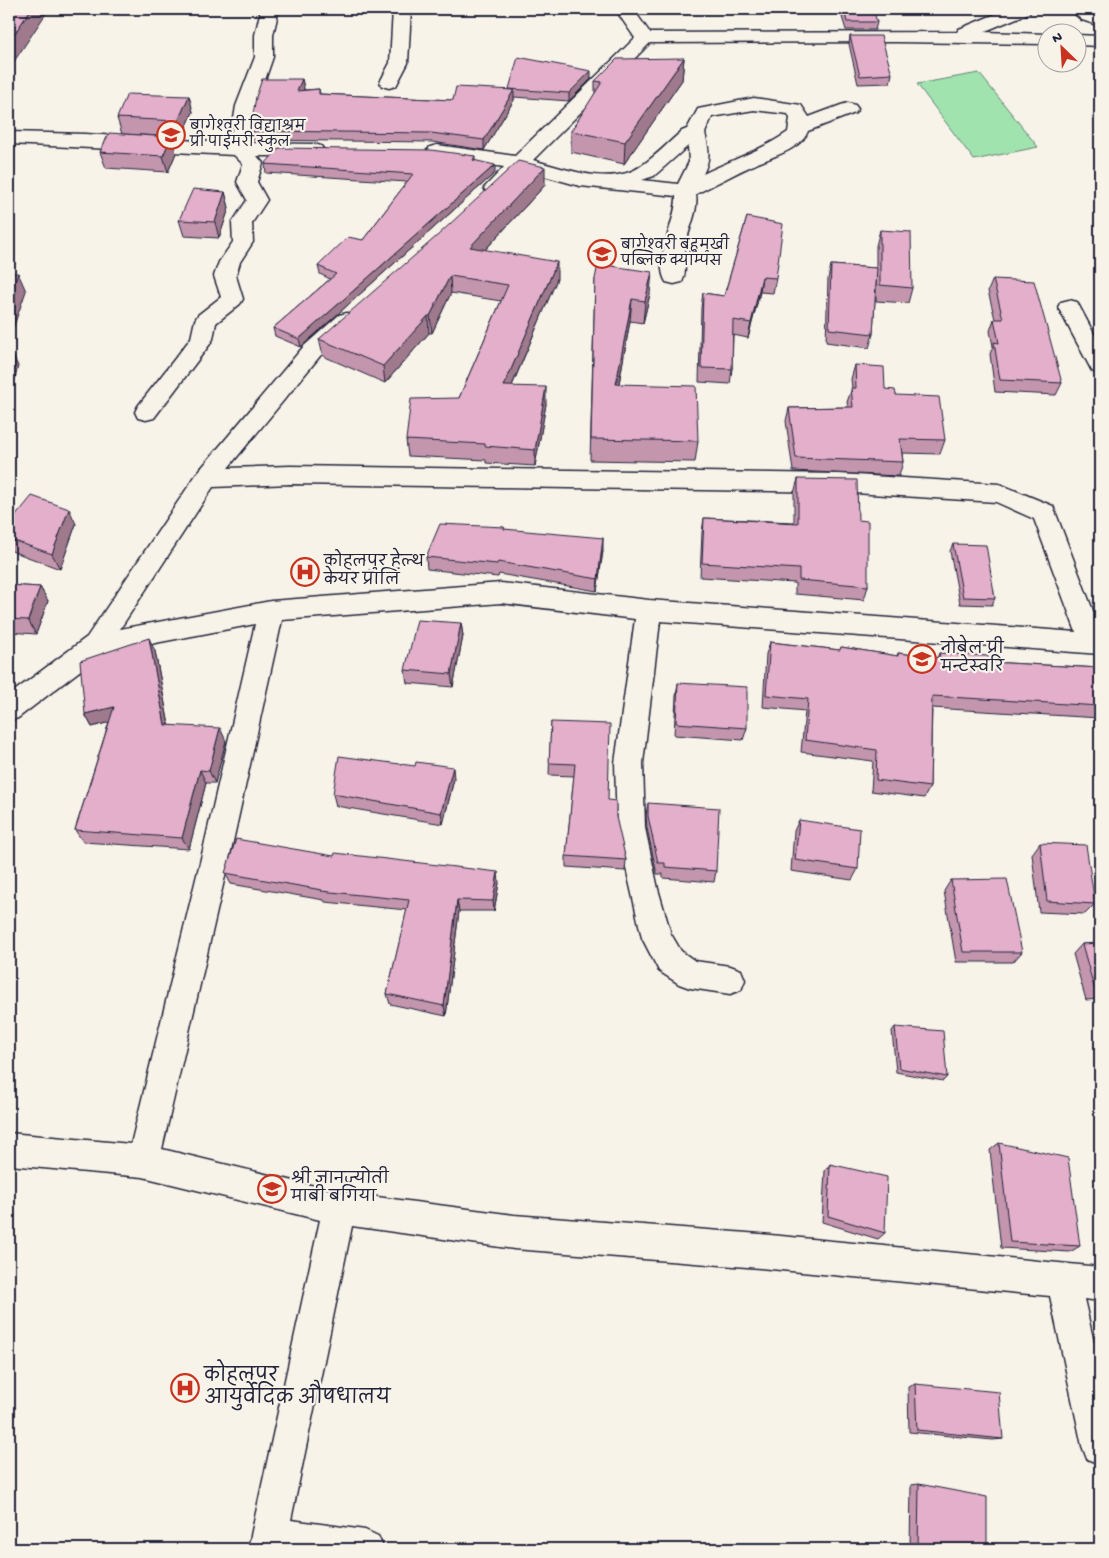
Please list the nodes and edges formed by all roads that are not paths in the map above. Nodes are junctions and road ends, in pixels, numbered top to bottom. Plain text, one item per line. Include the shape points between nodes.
1 (270, 9) edge
2 (402, 9) edge
3 (1023, 9) edge
4 (1078, 9) edge
5 (636, 20) edge
6 (1100, 21) edge
7 (957, 37) junction
8 (1036, 39) edge
9 (1086, 40) edge
10 (1100, 41) edge
11 (389, 82) dead end
12 (848, 109) dead end
13 (799, 128) junction
14 (695, 133) junction
15 (9, 138) edge
16 (238, 148) junction
17 (329, 150) edge
18 (422, 150) edge
19 (521, 163) junction
20 (612, 184) junction
21 (685, 191) junction
22 (479, 202) edge
23 (674, 277) dead end
24 (364, 305) edge
25 (1069, 307) dead end
26 (1100, 364) edge
27 (146, 412) dead end
28 (206, 478) junction
29 (271, 610) junction
30 (649, 610) junction
31 (96, 644) junction
32 (1097, 644) edge
33 (9, 710) edge
34 (730, 980) dead end
35 (9, 1149) edge
36 (143, 1161) junction
37 (339, 1208) junction
38 (1063, 1280) junction
39 (1100, 1284) edge
40 (1100, 1446) edge
41 (268, 1542) edge
42 (365, 1549) edge

1 - 16 street via 264,35 264,56 246,106
2 - 11 street via 398,63
3 - 7 street
4 - 6 street
5 - 7 street
5 - 19 street via 586,96
7 - 8 street
9 - 10 street
12 - 13 street
13 - 14 street via 800,118 794,108 754,104 705,113
13 - 21 street via 797,135 776,149
14 - 20 street via 647,172
14 - 21 street via 699,162
15 - 16 street
16 - 17 street
16 - 27 street via 253,163 247,182 257,200 242,223 243,242 225,276 232,300 206,320 202,338
18 - 19 street
19 - 20 street via 580,180
19 - 22 street
20 - 21 street
21 - 23 street via 685,213 675,243
24 - 28 street via 312,351
25 - 26 street
28 - 31 street
28 - 32 street via 290,475 839,483 999,493 1044,513
29 - 30 street via 501,593
29 - 31 street
29 - 36 street
30 - 32 street
30 - 34 street via 629,763 631,828 644,889 657,938 670,961 690,974
31 - 33 street
35 - 36 street
36 - 37 street
37 - 38 street via 514,1232
37 - 41 street
38 - 39 street
38 - 40 street
41 - 42 street

